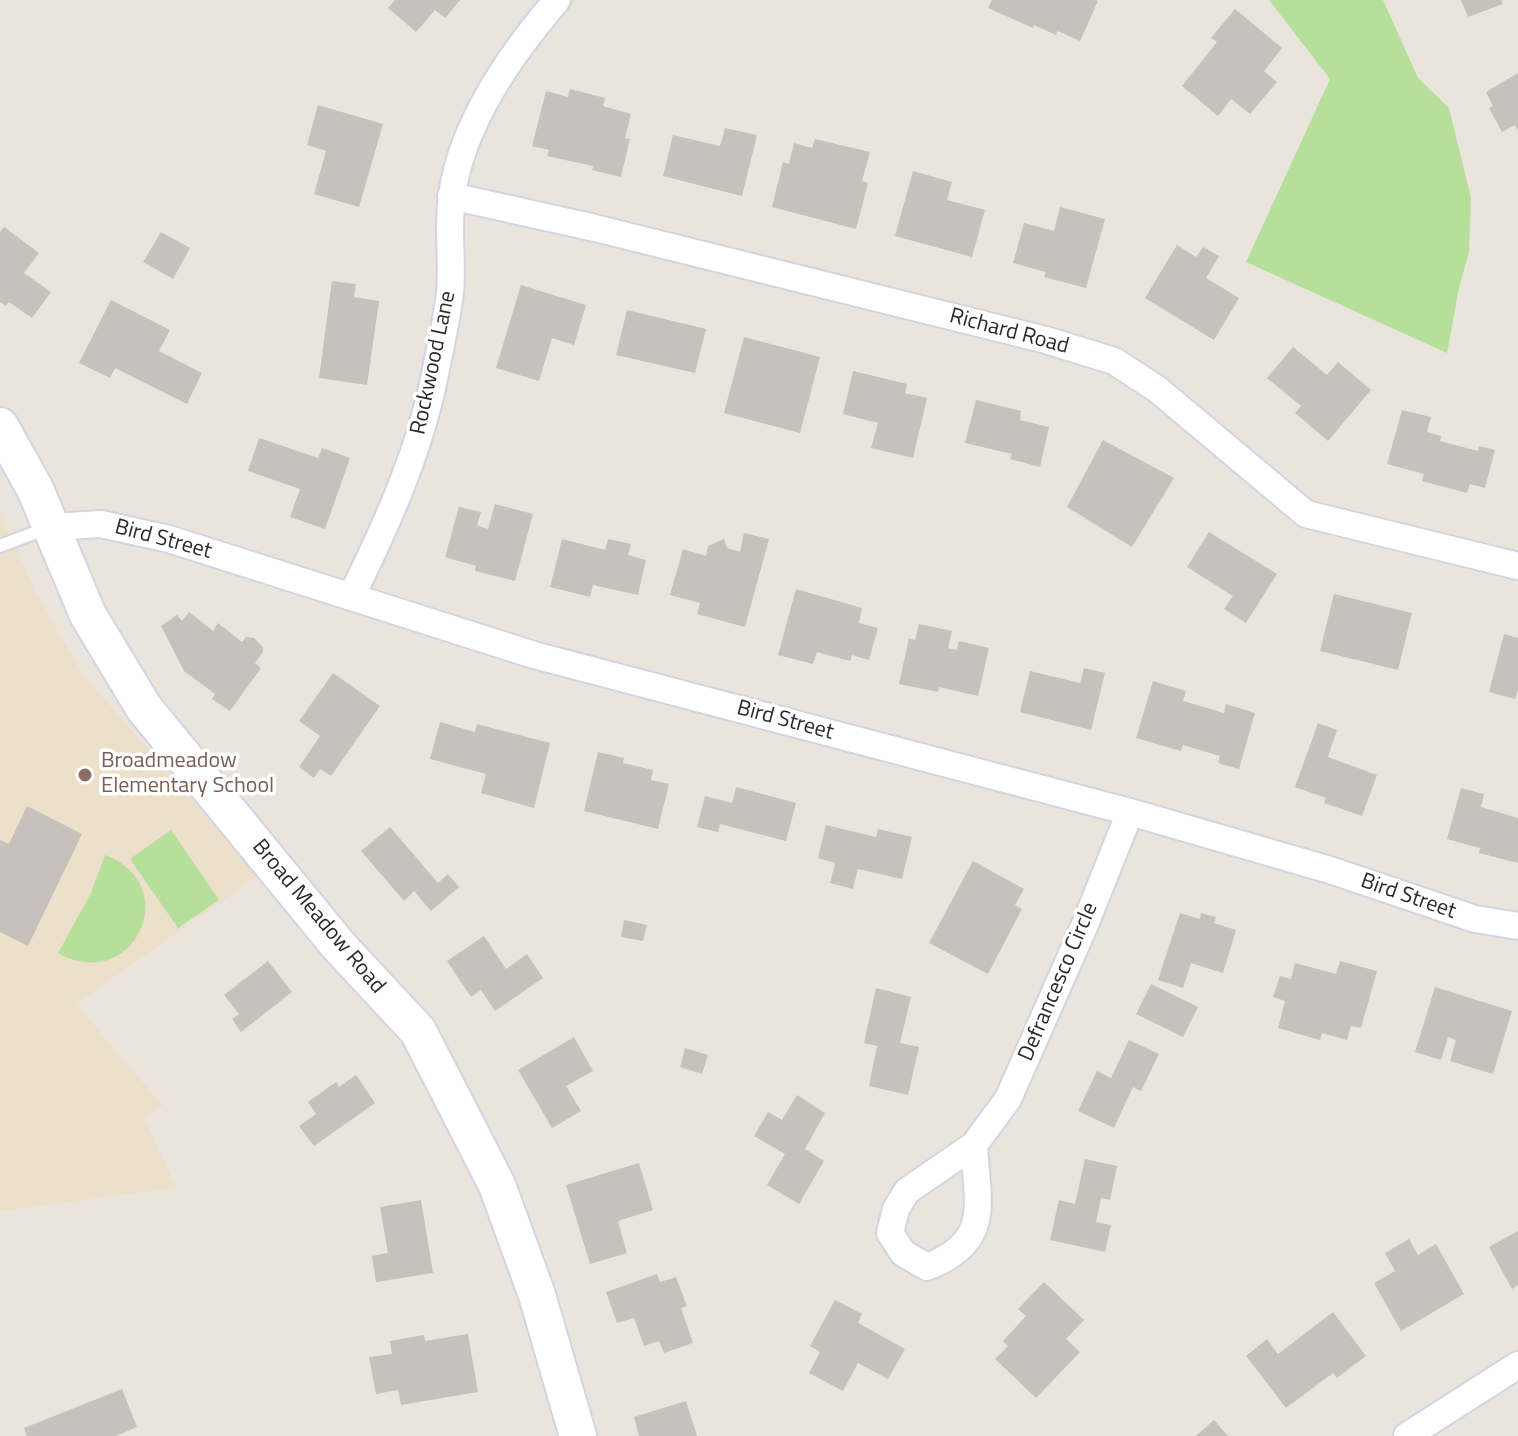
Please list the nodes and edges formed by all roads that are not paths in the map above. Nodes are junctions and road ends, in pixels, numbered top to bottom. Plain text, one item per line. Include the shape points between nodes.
1 (557, 0) edge
2 (451, 196) junction
3 (0, 426) edge
4 (51, 527) junction
5 (0, 546) edge
6 (1518, 566) edge
7 (351, 597) junction
8 (1130, 812) junction
9 (1518, 926) edge
10 (974, 1145) junction
11 (1518, 1365) edge
12 (578, 1436) edge
13 (1407, 1436) edge

1 - 2 street, Rockwood Lane via 489,92
2 - 6 street, Richard Road via 701,254 1114,361 1157,389 1306,514
2 - 7 street, Rockwood Lane via 450,292 437,368 419,439 386,526
3 - 4 street, Broad Meadow Road
4 - 5 lane
4 - 7 street, Bird Street via 101,524 155,536
4 - 12 street, Broad Meadow Road via 88,615 144,708 338,945 418,1031 497,1185 537,1295
7 - 8 street, Bird Street via 534,655
8 - 9 street, Bird Street via 1475,919
8 - 10 street, Defrancesco Circle via 1008,1099
10 - 10 street, Defrancesco Circle via 979,1217 966,1245 927,1267 903,1253 890,1233 896,1209 907,1191
11 - 13 street

